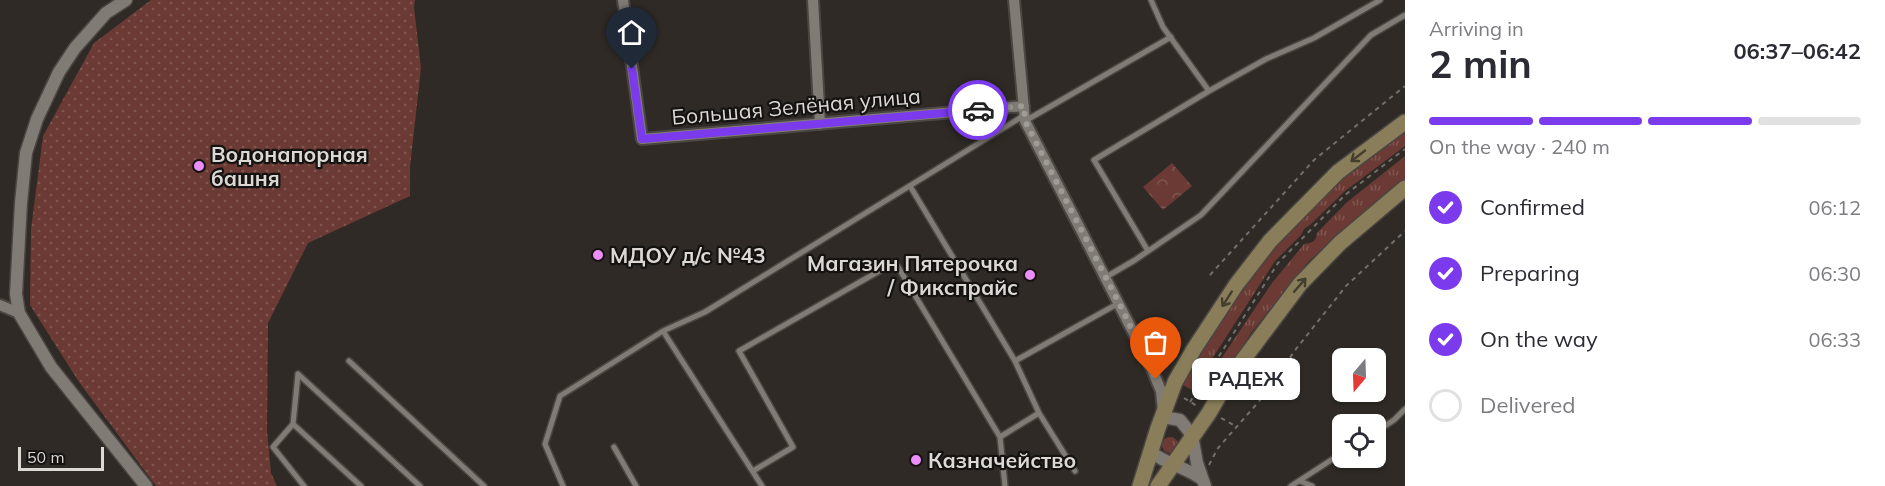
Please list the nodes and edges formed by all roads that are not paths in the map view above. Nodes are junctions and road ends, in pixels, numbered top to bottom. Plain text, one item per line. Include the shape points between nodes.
1 (126, 0) edge
2 (623, 0) edge
3 (813, 0) edge
4 (1014, 0) edge
5 (1151, 0) edge
6 (1380, 0) edge
7 (1405, 15) edge
8 (1171, 37) junction
9 (1209, 91) junction
10 (1025, 114) junction
11 (1405, 122) edge
12 (820, 124) junction
13 (910, 186) junction
14 (1405, 188) edge
15 (1148, 251) junction
16 (1106, 277) junction
17 (1119, 303) junction
18 (0, 304) edge
19 (19, 313) junction
20 (663, 331) junction
21 (348, 361) dead end
22 (1015, 361) junction
23 (1405, 409) edge
24 (1039, 413) junction
25 (1163, 417) junction
26 (293, 424) junction
27 (1386, 425) edge
28 (1192, 435) junction
29 (1000, 437) junction
30 (614, 447) dead end
31 (1150, 451) junction
32 (1332, 460) edge
33 (1173, 464) junction
34 (753, 471) junction
35 (1075, 471) dead end
36 (1300, 481) junction
37 (1204, 483) edge
38 (146, 486) edge
39 (304, 486) edge
40 (361, 486) edge
41 (420, 486) edge
42 (484, 486) edge
43 (563, 486) edge
44 (636, 486) edge
45 (762, 486) edge
46 (1005, 486) edge
47 (1140, 486) edge
48 (1158, 486) edge
49 (1291, 486) edge
50 (1311, 486) edge

1 - 19 street via 106,13 75,48 37,119 26,153 21,203 16,294
2 - 12 street, Большая Зелёная улица via 642,139
3 - 12 street
4 - 10 street
5 - 8 lane
6 - 9 lane
7 - 15 lane via 1371,35 1202,216
8 - 9 lane
8 - 10 lane
9 - 15 lane via 1094,160
10 - 12 street, Большая Зелёная улица
10 - 13 lane
10 - 16 street
11 -> 25 main road via 1338,172 1270,241 1200,340 1172,389
13 - 20 lane via 705,312
13 - 22 lane
28 -> 14 main road via 1300,284 1340,243
15 - 16 lane
16 - 17 street
17 - 22 lane
17 - 25 street via 1161,391
18 - 19 street
19 - 38 street via 51,367
20 - 34 lane
20 - 43 lane via 560,396 546,444
21 - 42 lane
22 - 24 lane
23 - 27 lane
24 - 29 lane
24 - 35 lane
25 - 28 street via 1180,420
25 - 31 main road
26 - 39 lane via 273,447
26 - 40 lane
26 - 41 lane via 298,374
28 - 33 main road
28 - 37 street
29 - 34 lane via 895,262 740,351 793,447
29 - 46 lane
30 - 44 lane
31 - 33 street
31 - 47 main road
32 - 36 lane
33 - 37 street via 1187,469
33 - 48 main road
34 - 45 lane
36 - 49 lane
36 - 50 lane

